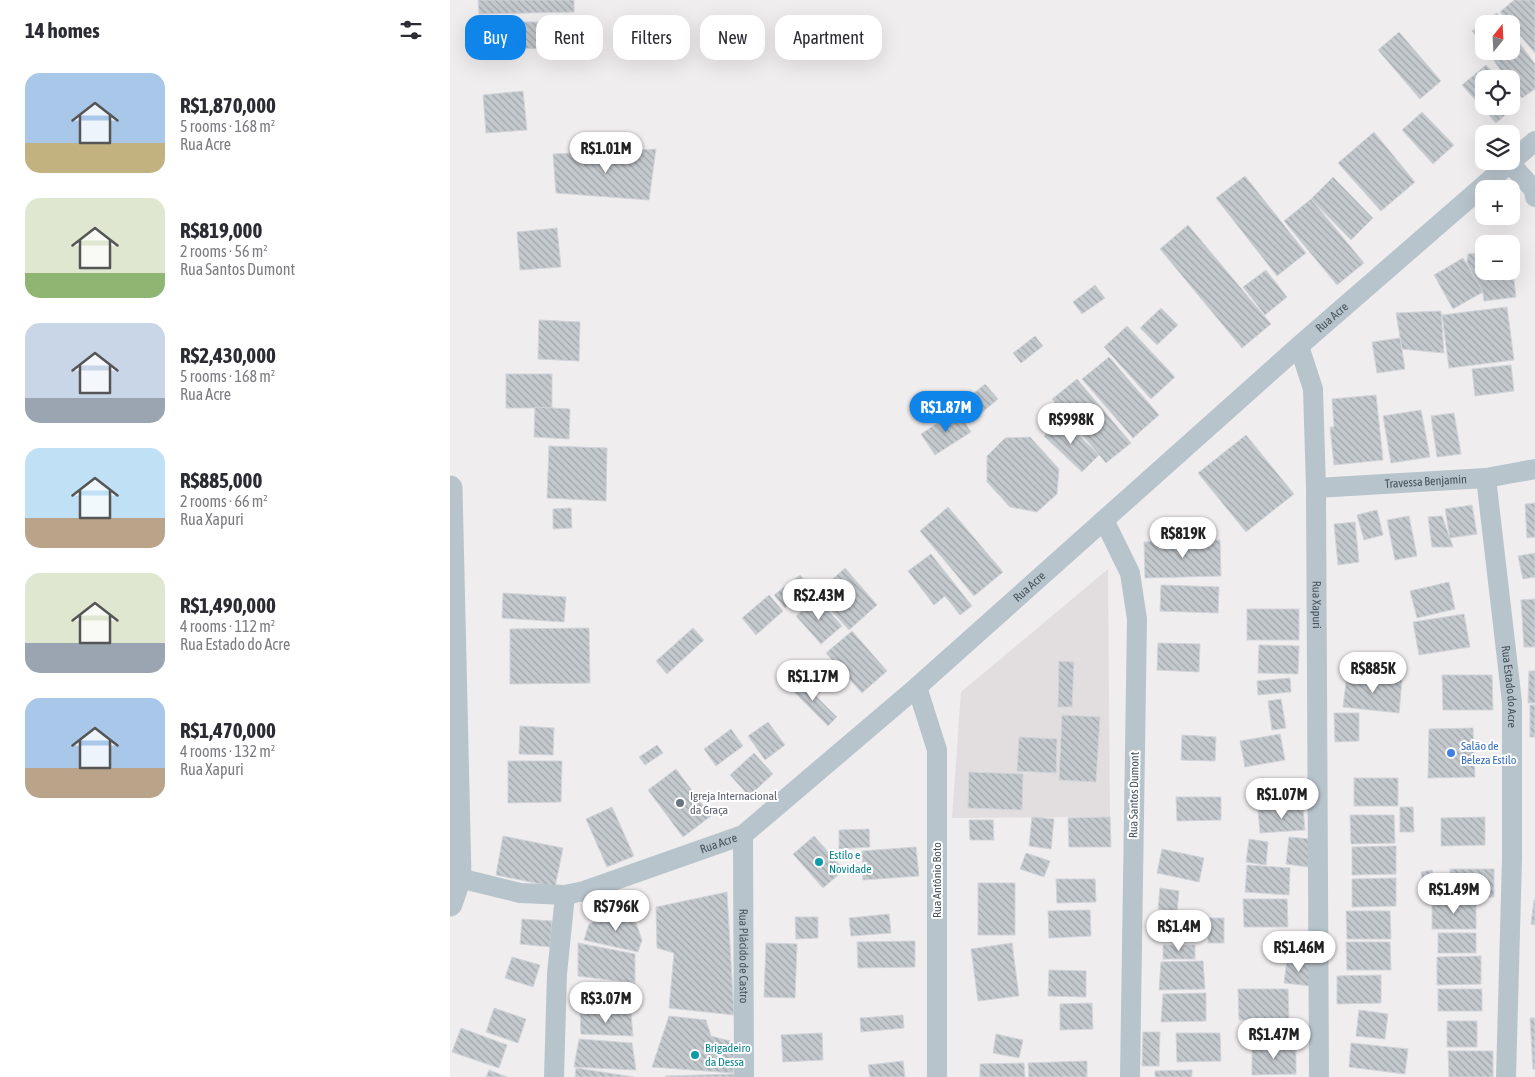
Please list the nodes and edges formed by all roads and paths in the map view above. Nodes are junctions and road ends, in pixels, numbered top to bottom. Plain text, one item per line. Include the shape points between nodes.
1 (1535, 141) edge
2 (1520, 154) edge
3 (1502, 170) edge
4 (1516, 170) edge
5 (1535, 197) edge
6 (1299, 346) junction
7 (1535, 469) edge
8 (1486, 478) junction
9 (450, 488) edge
10 (1316, 488) junction
11 (1104, 520) junction
12 (917, 687) junction
13 (742, 835) junction
14 (459, 878) junction
15 (565, 895) junction
16 (450, 904) edge
17 (554, 1077) edge
18 (744, 1077) edge
19 (937, 1077) edge
20 (1130, 1077) edge
21 (1319, 1077) edge
22 (1506, 1077) edge

1 - 2 street, Rua Acre
3 - 6 street, Rua Acre
4 - 5 street via 1534,190
6 - 10 street, Rua Xapuri via 1313,389
6 - 11 street, Rua Acre
7 - 8 street, Travessa Benjamin
8 - 10 street, Travessa Benjamin
8 - 22 street, Rua Estado do Acre via 1512,702 1512,859
9 - 14 street
10 - 21 street, Rua Xapuri
11 - 12 street, Rua Acre
11 - 20 street, Rua Santos Dumont via 1130,573 1137,619
12 - 13 street, Rua Acre
12 - 19 street, Rua Antônio Boto via 937,750
13 - 15 street, Rua Acre
13 - 18 street, Rua Plácido de Castro
14 - 15 street, Rua Acre via 520,893
14 - 16 street
15 - 17 street via 557,974

